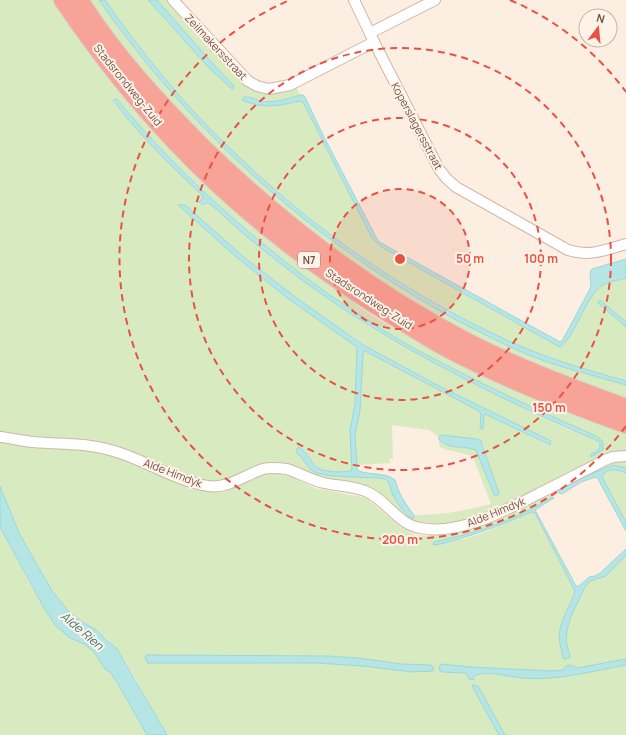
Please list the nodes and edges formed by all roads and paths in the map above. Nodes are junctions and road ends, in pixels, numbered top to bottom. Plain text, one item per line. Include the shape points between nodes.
1 (64, 0) edge
2 (79, 0) edge
3 (172, 0) edge
4 (354, 0) edge
5 (436, 0) edge
6 (372, 37) junction
7 (626, 244) edge
8 (626, 408) edge
9 (626, 424) edge
10 (0, 437) edge
11 (626, 456) edge

1 - 9 highway, Stadsrondweg-Zuid / N7 via 106,59 176,142 260,222 312,263 363,297 461,355 542,392
2 - 8 highway, Stadsrondweg-Zuid / N7 via 144,86 187,132 228,173 322,252 371,286 466,342 547,379
3 - 6 street, Zeilmakersstraat via 248,81 269,89 290,85
4 - 6 street, Koperslagersstraat
5 - 6 street, Zeilmakersstraat
6 - 7 street, Koperslagersstraat via 439,169 456,188 578,254 600,252
10 - 11 street, Alde Himdyk via 99,447 140,460 191,482 209,486 224,486 264,469 287,469 324,483 366,491 410,525 435,530 485,519 605,460

